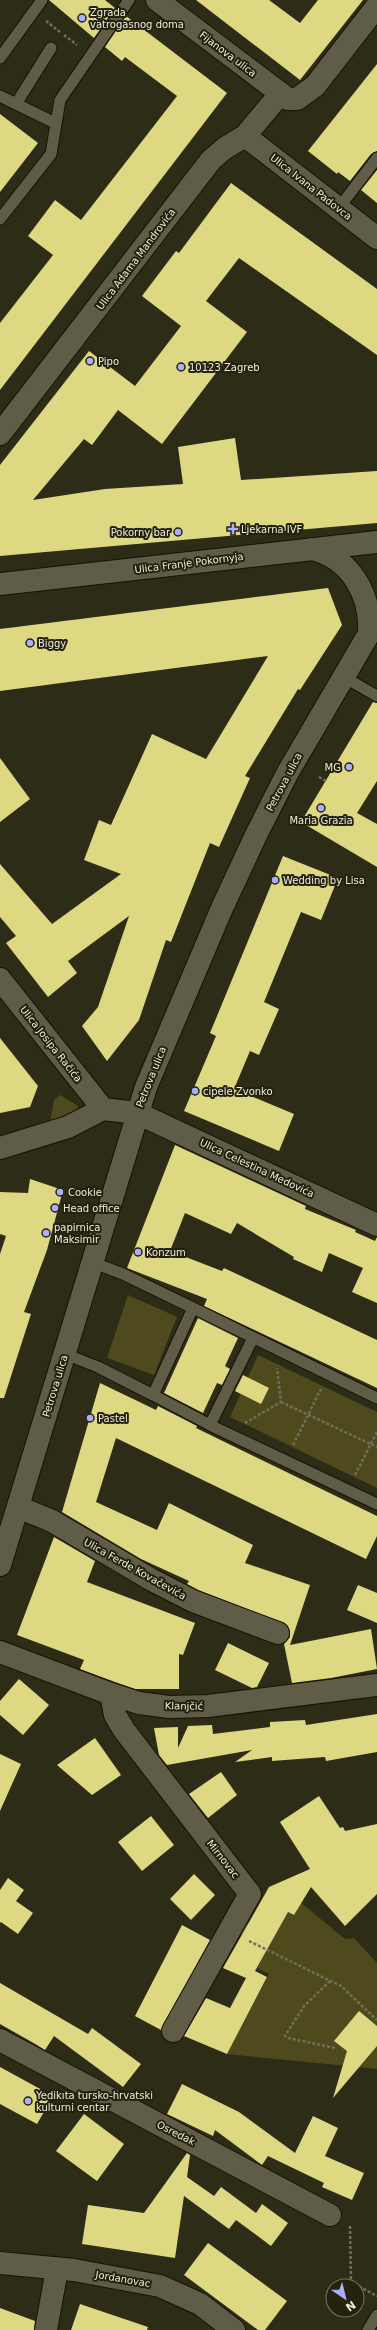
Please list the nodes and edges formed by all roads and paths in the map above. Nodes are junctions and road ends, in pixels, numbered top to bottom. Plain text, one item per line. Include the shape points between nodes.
1 (42, 0) edge
2 (129, 0) edge
3 (157, 0) edge
4 (377, 6) edge
5 (51, 48) dead end
6 (0, 58) edge
7 (280, 94) junction
8 (0, 96) edge
9 (16, 104) junction
10 (55, 123) junction
11 (246, 136) junction
12 (377, 158) edge
13 (338, 209) junction
14 (0, 218) edge
15 (377, 238) edge
16 (0, 434) edge
17 (377, 542) edge
18 (312, 549) junction
19 (0, 584) edge
20 (373, 626) edge
21 (342, 676) junction
22 (377, 696) edge
23 (319, 777) dead end
24 (326, 781) dead end
25 (0, 978) edge
26 (103, 1109) junction
27 (137, 1113) junction
28 (0, 1148) edge
29 (377, 1225) edge
30 (91, 1262) junction
31 (193, 1308) junction
32 (253, 1338) junction
33 (65, 1354) junction
34 (276, 1360) dead end
35 (324, 1383) dead end
36 (153, 1395) junction
37 (377, 1398) edge
38 (280, 1402) junction
39 (308, 1415) junction
40 (210, 1425) junction
41 (240, 1426) dead end
42 (377, 1432) edge
43 (371, 1444) junction
44 (377, 1447) edge
45 (290, 1451) dead end
46 (352, 1481) dead end
47 (377, 1504) edge
48 (18, 1507) junction
49 (0, 1565) edge
50 (278, 1633) dead end
51 (0, 1652) edge
52 (377, 1685) edge
53 (111, 1694) junction
54 (230, 1930) junction
55 (330, 1981) junction
56 (377, 2020) edge
57 (173, 2031) dead end
58 (0, 2040) edge
59 (335, 2048) dead end
60 (330, 2215) dead end
61 (350, 2226) dead end
62 (0, 2263) edge
63 (57, 2269) junction
64 (377, 2296) edge
65 (377, 2316) edge
66 (46, 2330) edge
67 (234, 2330) edge
68 (368, 2330) edge

1 - 6 lane
2 - 10 lane via 60,100
3 - 7 street, Fijanova ulica
4 - 7 street via 315,86 297,99 288,99
5 - 9 lane
7 - 11 street, Ulica Adama Mandrovića
8 - 9 lane
9 - 10 lane
10 - 14 lane via 51,154
11 - 13 street, Ulica Ivana Padovca
11 - 16 street, Ulica Adama Mandrovića via 211,160
12 - 13 lane
13 - 15 street, Ulica Ivana Padovca
17 - 18 street, Ulica Franje Pokornyja
18 - 19 street, Ulica Franje Pokornyja
18 - 20 street via 333,556 356,581 367,603
20 - 21 street, Petrova ulica
21 - 22 lane
21 - 27 street, Petrova ulica via 288,772 222,908
23 - 24 path
25 - 26 street, Ulica Josipa Račića
26 - 27 street, Ulica Celestina Medovića
26 - 28 street via 68,1127
27 - 29 street, Ulica Celestina Medovića
27 - 30 street, Petrova ulica
30 - 31 lane via 123,1274
30 - 33 street, Petrova ulica
31 - 32 lane
31 - 36 lane
32 - 37 lane
32 - 40 lane
33 - 36 lane via 98,1367
33 - 48 street, Petrova ulica
34 - 38 path
35 - 39 path
36 - 40 lane
38 - 39 path
38 - 41 path
39 - 43 path
39 - 45 path
40 - 47 lane
42 - 43 path
43 - 44 path
43 - 46 path
48 - 49 street, Petrova ulica
48 - 50 street, Ulica Ferde Kovačevića via 52,1521 193,1601
51 - 53 street, Klanjčić
52 - 53 street, Klanjčić via 208,1706 170,1707 147,1704
53 - 54 street, Mirnovac via 115,1715 124,1730 250,1894
54 - 55 path
54 - 57 street, Mirnovac
55 - 56 path via 340,1986
55 - 59 path via 304,2006 285,2036
58 - 60 street, Osredak
61 - 64 path via 351,2282
62 - 63 street, Jordanovac
63 - 66 street
63 - 67 street, Jordanovac via 160,2286 200,2304
65 - 68 lane

